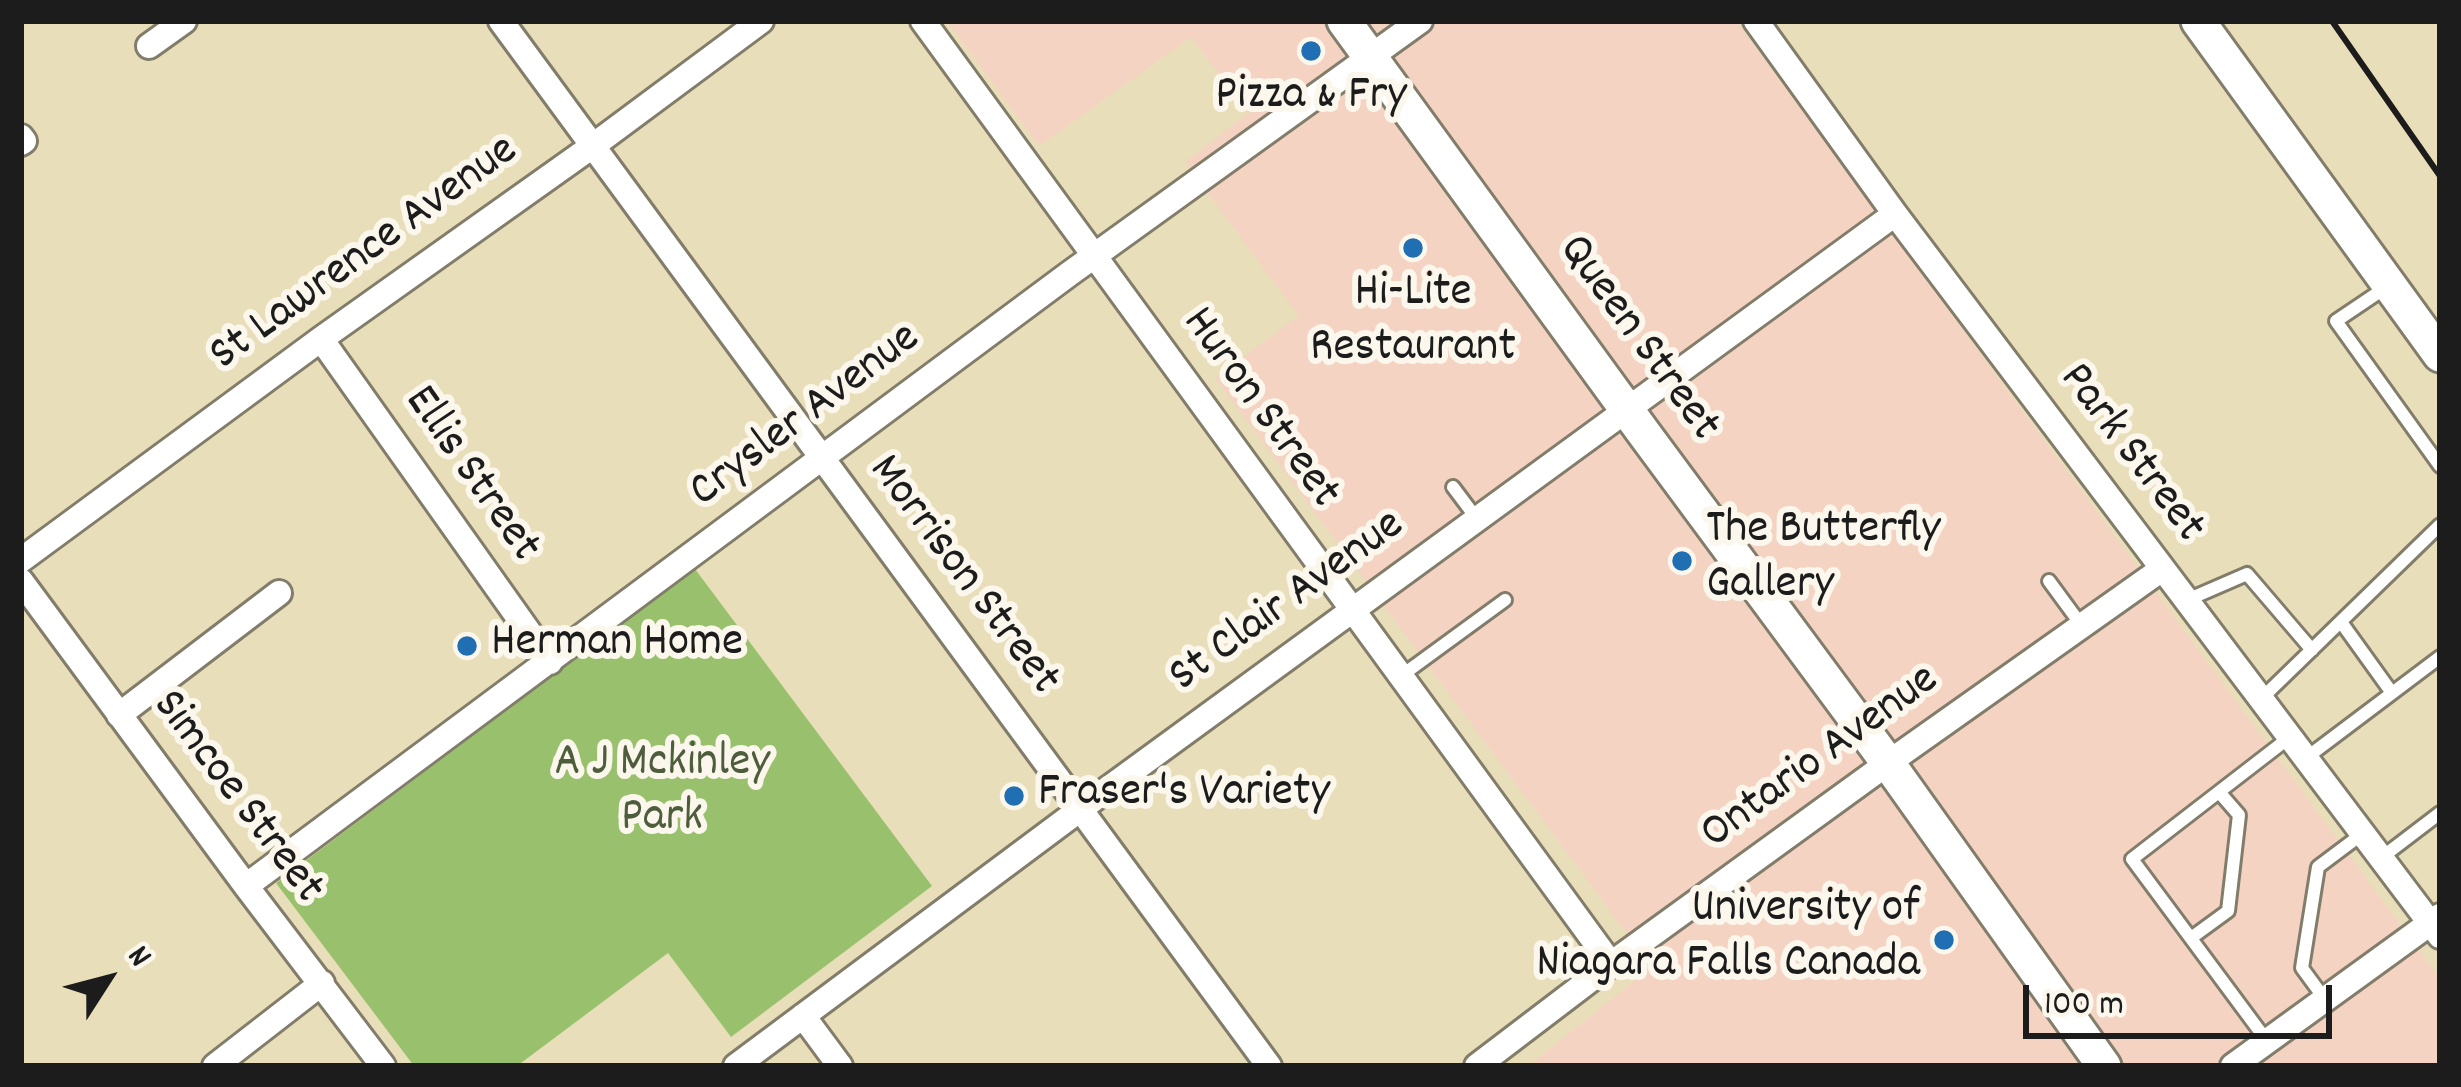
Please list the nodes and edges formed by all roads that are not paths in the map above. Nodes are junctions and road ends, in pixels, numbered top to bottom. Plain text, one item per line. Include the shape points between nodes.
1 (184, 21) edge
2 (501, 21) edge
3 (761, 21) edge
4 (923, 21) edge
5 (1344, 21) edge
6 (1420, 21) edge
7 (1756, 21) edge
8 (2198, 21) edge
9 (149, 46) dead end
10 (1371, 58) junction
11 (594, 145) junction
12 (1895, 214) junction
13 (1093, 256) junction
14 (2389, 285) junction
15 (321, 339) junction
16 (2440, 355) edge
17 (1626, 410) junction
18 (822, 460) junction
19 (2440, 466) edge
20 (1453, 488) dead end
21 (1478, 520) junction
22 (2440, 525) edge
23 (21, 560) edge
24 (2162, 569) junction
25 (21, 580) edge
26 (2049, 581) dead end
27 (279, 593) dead end
28 (1505, 600) dead end
29 (2187, 600) junction
30 (1354, 611) junction
31 (2341, 622) junction
32 (2082, 626) junction
33 (2312, 650) junction
34 (2440, 657) edge
35 (550, 662) junction
36 (1401, 676) junction
37 (2392, 693) junction
38 (2261, 699) junction
39 (119, 715) junction
40 (2290, 737) junction
41 (2306, 758) junction
42 (1888, 763) junction
43 (2219, 792) junction
44 (1081, 809) junction
45 (2440, 813) edge
46 (2362, 833) junction
47 (2381, 857) junction
48 (246, 886) junction
49 (2437, 925) edge
50 (2191, 938) junction
51 (1611, 964) junction
52 (322, 983) junction
53 (2324, 998) junction
54 (803, 1016) junction
55 (2267, 1041) junction
56 (215, 1066) edge
57 (383, 1066) edge
58 (736, 1066) edge
59 (840, 1066) edge
60 (1269, 1066) edge
61 (1477, 1066) edge
62 (2104, 1066) edge
63 (2233, 1066) edge

1 - 9 street
2 - 11 street, Morrison Street
3 - 11 street, St Lawrence Avenue
4 - 13 street, Huron Street
5 - 10 street, Queen Street
6 - 10 street, Crysler Avenue
7 - 12 street, Park Street
8 - 14 street
10 - 13 street, Crysler Avenue
10 - 17 street, Queen Street
11 - 15 street, St Lawrence Avenue
11 - 18 street, Morrison Street
12 - 17 street, St Clair Avenue
12 - 24 street, Park Street
13 - 18 street, Crysler Avenue
13 - 30 street, Huron Street
14 - 16 street
14 - 19 lane via 2336,321
15 - 23 street, St Lawrence Avenue
15 - 35 street, Ellis Street
17 - 21 street, St Clair Avenue
17 - 42 street, Queen Street
18 - 35 street, Crysler Avenue
18 - 44 street, Morrison Street
20 - 21 lane
21 - 30 street, St Clair Avenue
22 - 31 lane
24 - 29 street, Park Street
24 - 32 street, Ontario Avenue
25 - 39 street, Simcoe Street
26 - 32 lane
27 - 39 street
28 - 36 lane
29 - 33 lane via 2247,574
29 - 38 street, Park Street
30 - 36 street, Huron Street
30 - 44 street, St Clair Avenue
31 - 33 lane
31 - 37 lane
32 - 42 street, Ontario Avenue
33 - 38 lane
34 - 37 lane
35 - 48 street, Crysler Avenue
36 - 51 street, Huron Street
37 - 41 lane
38 - 40 street, Park Street
39 - 48 street, Simcoe Street
40 - 41 street, Park Street
40 - 43 lane
41 - 46 street, Park Street
42 - 51 street, Ontario Avenue
42 - 62 street, Queen Street
43 - 50 lane via 2239,815 2228,911
43 - 50 lane via 2132,859
44 - 54 street, St Clair Avenue
44 - 60 street, Morrison Street
45 - 47 lane
46 - 47 street, Park Street
46 - 53 lane via 2318,867 2302,968
47 - 49 street, Park Street
48 - 52 street, Simcoe Street
49 - 53 street
50 - 55 lane
51 - 61 street, Ontario Avenue
52 - 56 street
52 - 57 street, Simcoe Street
53 - 55 street
54 - 58 street, St Clair Avenue
54 - 59 street
55 - 63 street

